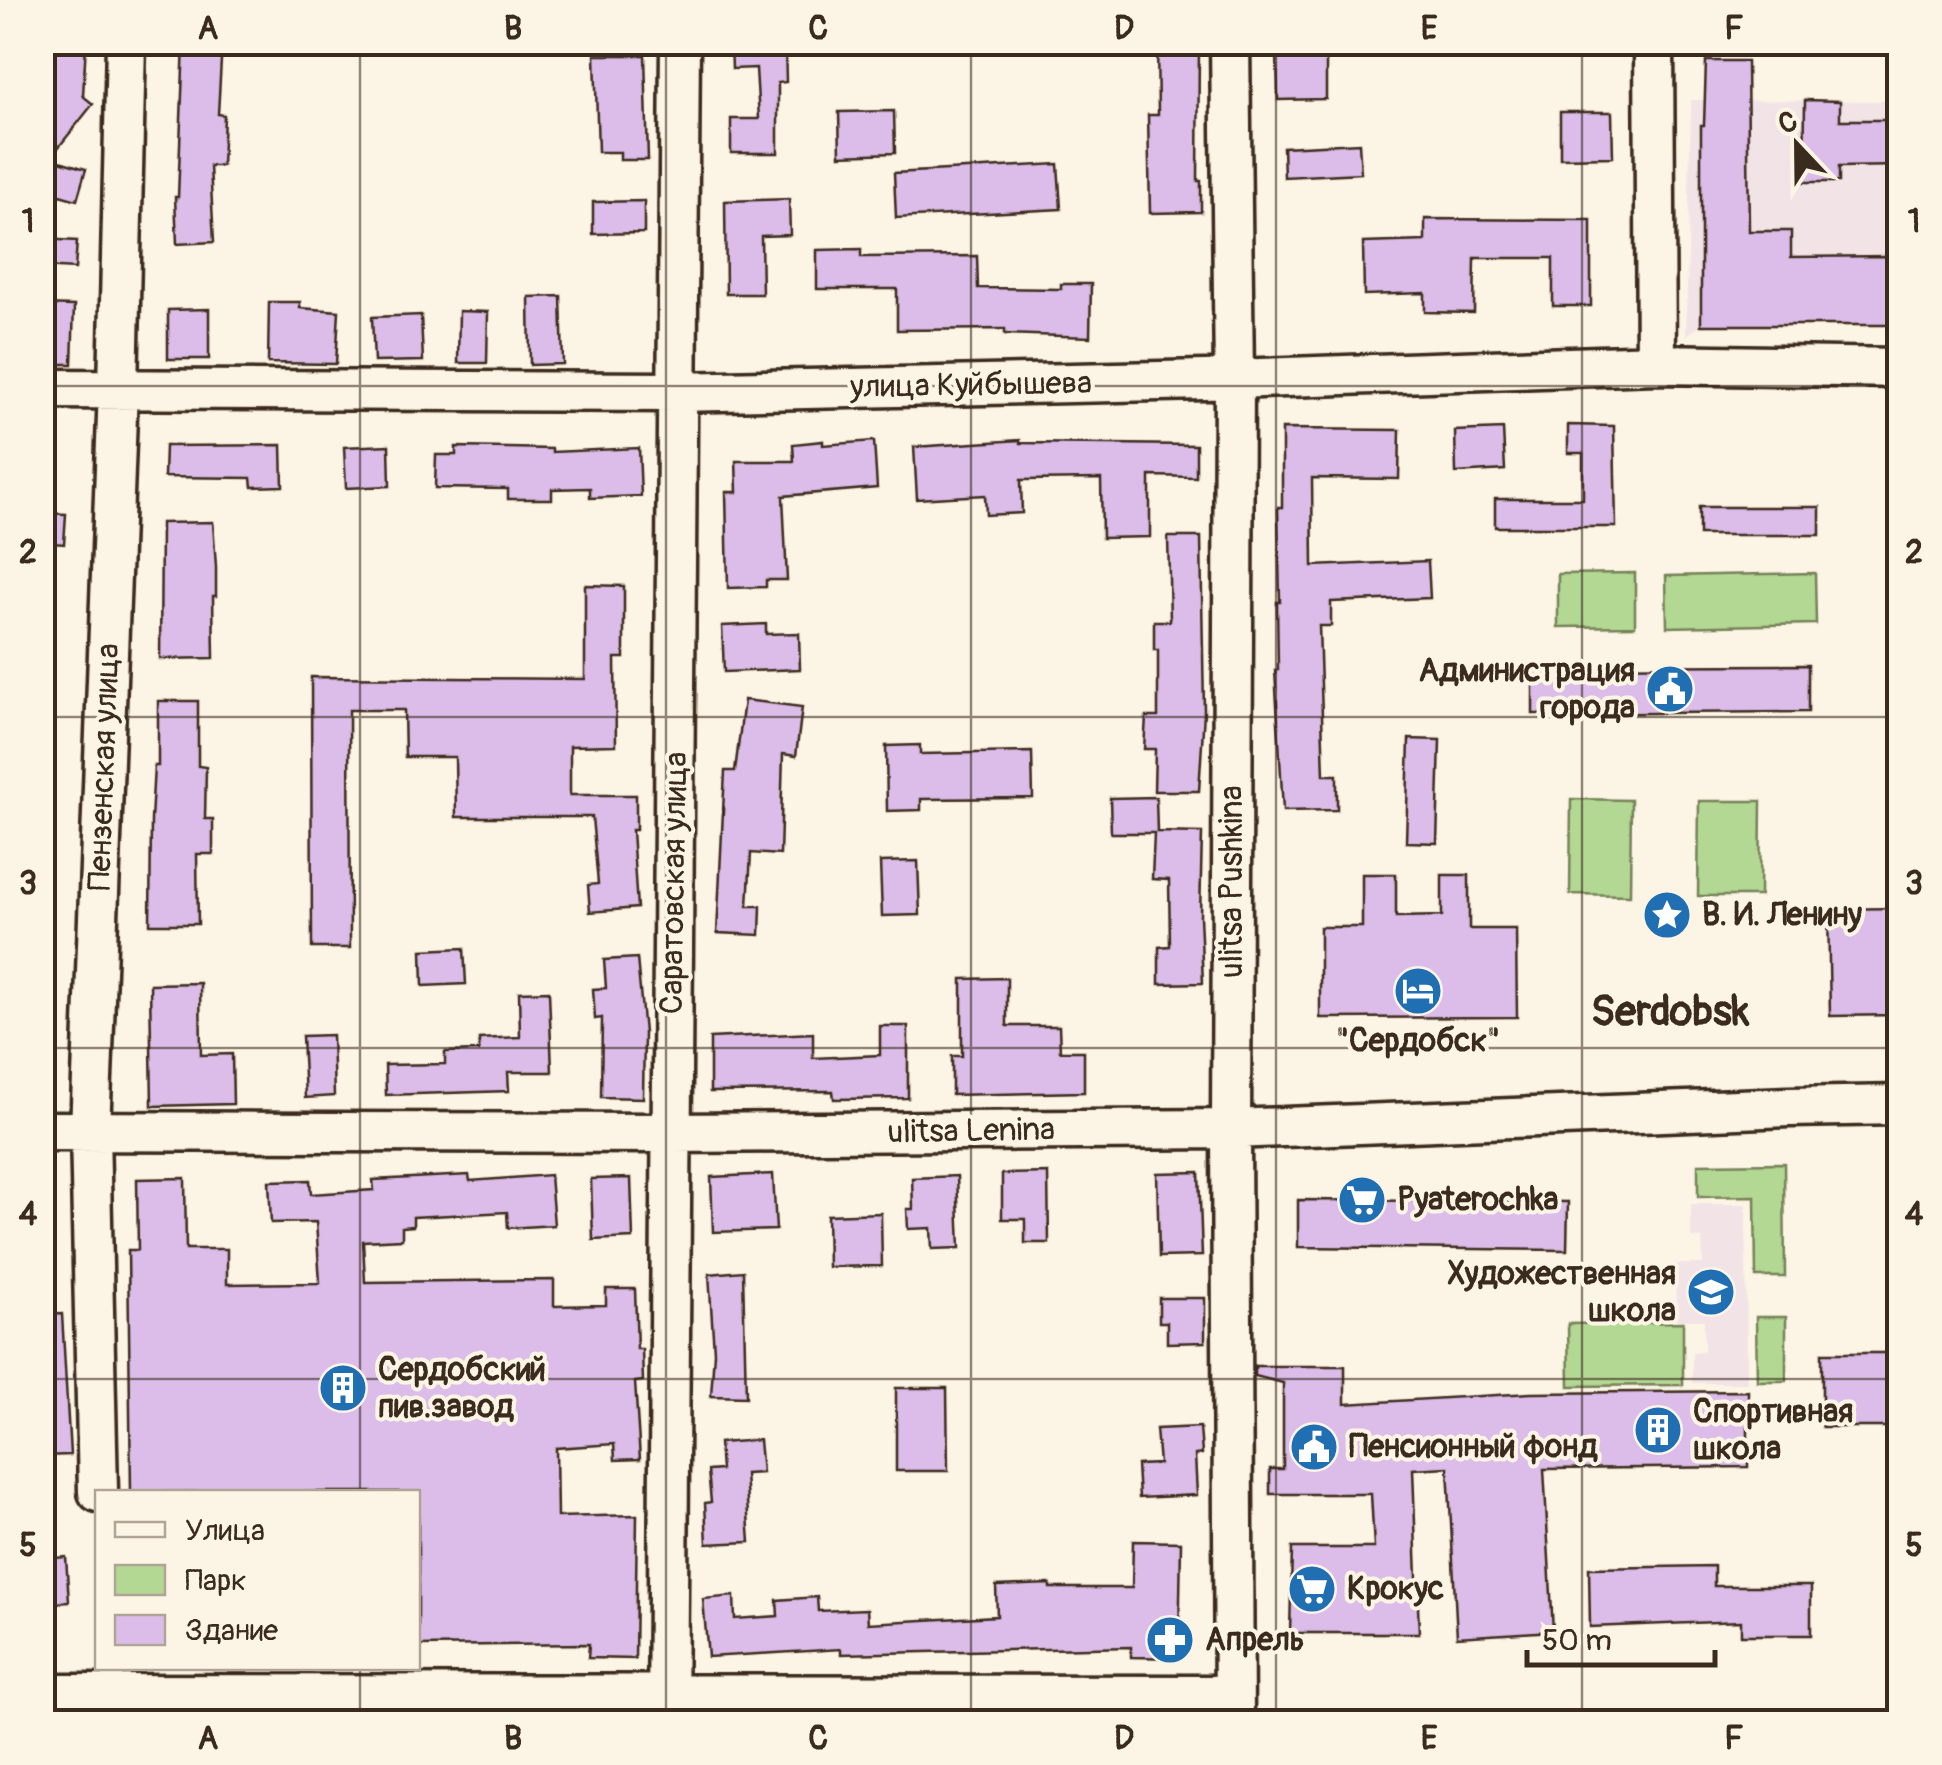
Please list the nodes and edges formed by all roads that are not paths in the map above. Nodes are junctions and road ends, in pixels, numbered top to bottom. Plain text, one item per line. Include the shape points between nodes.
1 (126, 42) edge
2 (680, 42) edge
3 (1230, 42) edge
4 (1654, 42) edge
5 (1656, 364) junction
6 (1900, 368) edge
7 (1234, 378) junction
8 (42, 389) edge
9 (118, 389) junction
10 (678, 392) junction
11 (1900, 1105) edge
12 (1231, 1129) junction
13 (42, 1131) edge
14 (90, 1131) junction
15 (671, 1133) junction
16 (98, 1490) edge
17 (42, 1694) edge
18 (102, 1694) edge
19 (1234, 1709) edge
20 (667, 1710) edge

1 - 9 street, Пензенская улица
2 - 10 street, Саратовская улица
3 - 7 street, ulitsa Pushkina
4 - 5 street
5 - 6 street, улица Куйбышева
5 - 7 street, улица Куйбышева
7 - 10 street, улица Куйбышева
7 - 12 street, ulitsa Pushkina
8 - 9 street, улица Куйбышева
9 - 10 street, улица Куйбышева
9 - 14 street, Пензенская улица
10 - 15 street, Саратовская улица
11 - 12 street, ulitsa Lenina
12 - 15 street, ulitsa Lenina
12 - 19 street, ulitsa Pushkina
13 - 14 street, ulitsa Lenina
14 - 15 street, ulitsa Lenina
14 - 16 street, Пензенская улица
15 - 20 street, Саратовская улица
17 - 18 street
18 - 20 street
19 - 20 street

